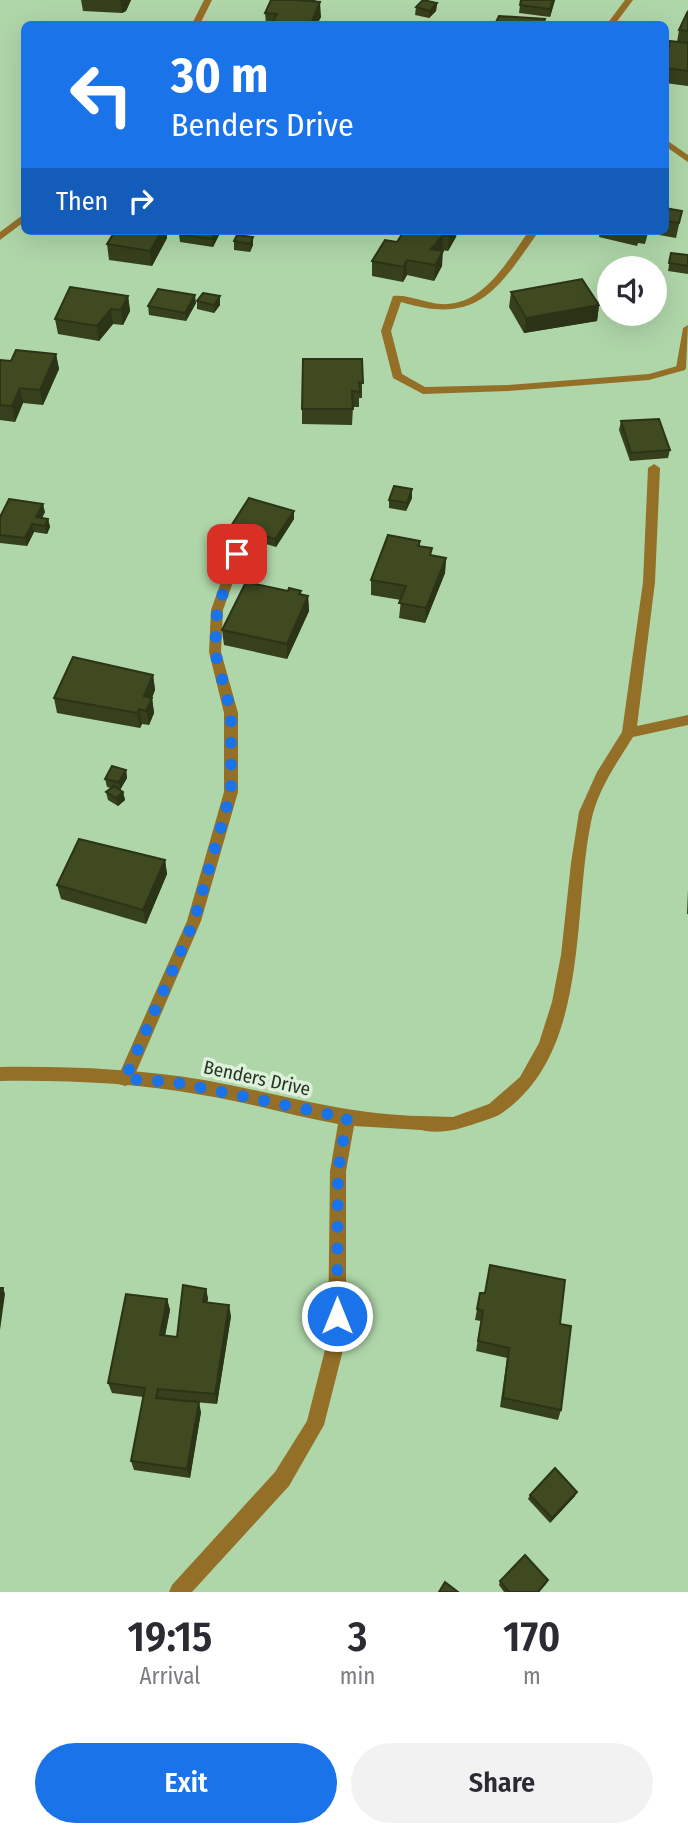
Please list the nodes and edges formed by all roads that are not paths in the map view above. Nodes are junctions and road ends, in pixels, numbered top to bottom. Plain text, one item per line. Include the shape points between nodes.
1 (208, 0) edge
2 (629, 0) edge
3 (198, 21) edge
4 (613, 21) edge
5 (669, 145) edge
6 (688, 159) edge
7 (21, 220) edge
8 (531, 235) edge
9 (0, 237) edge
10 (688, 328) edge
11 (654, 468) dead end
12 (237, 554) dead end
13 (688, 720) edge
14 (629, 733) junction
15 (0, 1074) edge
16 (125, 1079) junction
17 (347, 1118) junction
18 (179, 1592) edge

1 - 3 street
2 - 4 street
5 - 6 street
7 - 9 street
8 - 10 street via 497,283 478,301 423,308 397,299 386,331 397,376 423,391 649,377 681,368
11 - 14 street via 645,624
12 - 16 street via 217,610 215,652 231,713 231,792 194,921
13 - 14 street
14 - 17 street, Benders Drive via 602,776 583,821 559,1008 532,1076 489,1113 453,1124 386,1124
15 - 16 street, Benders Drive
16 - 17 street, Benders Drive via 174,1082
17 - 18 street via 338,1171 337,1338 315,1425 282,1479

